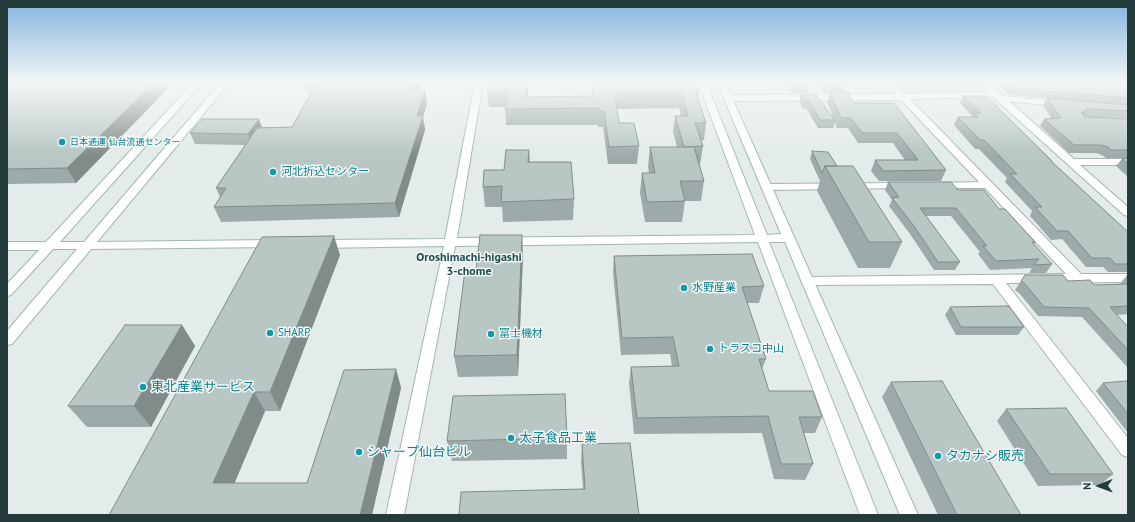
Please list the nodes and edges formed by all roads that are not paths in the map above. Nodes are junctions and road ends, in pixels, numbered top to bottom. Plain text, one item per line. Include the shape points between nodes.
1 (177, 106) edge
2 (205, 106) edge
3 (475, 106) edge
4 (711, 106) edge
5 (732, 106) edge
6 (912, 106) edge
7 (1009, 106) edge
8 (1072, 162) junction
9 (1128, 162) edge
10 (987, 185) junction
11 (909, 186) edge
12 (932, 186) edge
13 (767, 188) junction
14 (1128, 214) edge
15 (762, 238) junction
16 (788, 238) junction
17 (450, 243) junction
18 (285, 244) edge
19 (308, 244) edge
20 (88, 245) junction
21 (7, 246) edge
22 (50, 246) junction
23 (1077, 278) junction
24 (1128, 278) edge
25 (996, 279) junction
26 (807, 280) junction
27 (7, 292) edge
28 (7, 340) edge
29 (1128, 450) edge
30 (395, 515) edge
31 (869, 515) edge
32 (908, 515) edge

1 - 22 street
2 - 20 street
3 - 17 street
4 - 15 street
5 - 13 street
6 - 10 street
7 - 8 street
8 - 9 street
8 - 14 street
10 - 12 street
10 - 23 street
11 - 13 street
13 - 16 street
15 - 16 street
15 - 17 street
15 - 31 street
16 - 26 street
17 - 19 street
17 - 30 street
18 - 20 street
20 - 22 street
20 - 28 street
21 - 22 street
22 - 27 street
23 - 24 street
23 - 25 street
25 - 26 street
25 - 29 street
26 - 32 street

